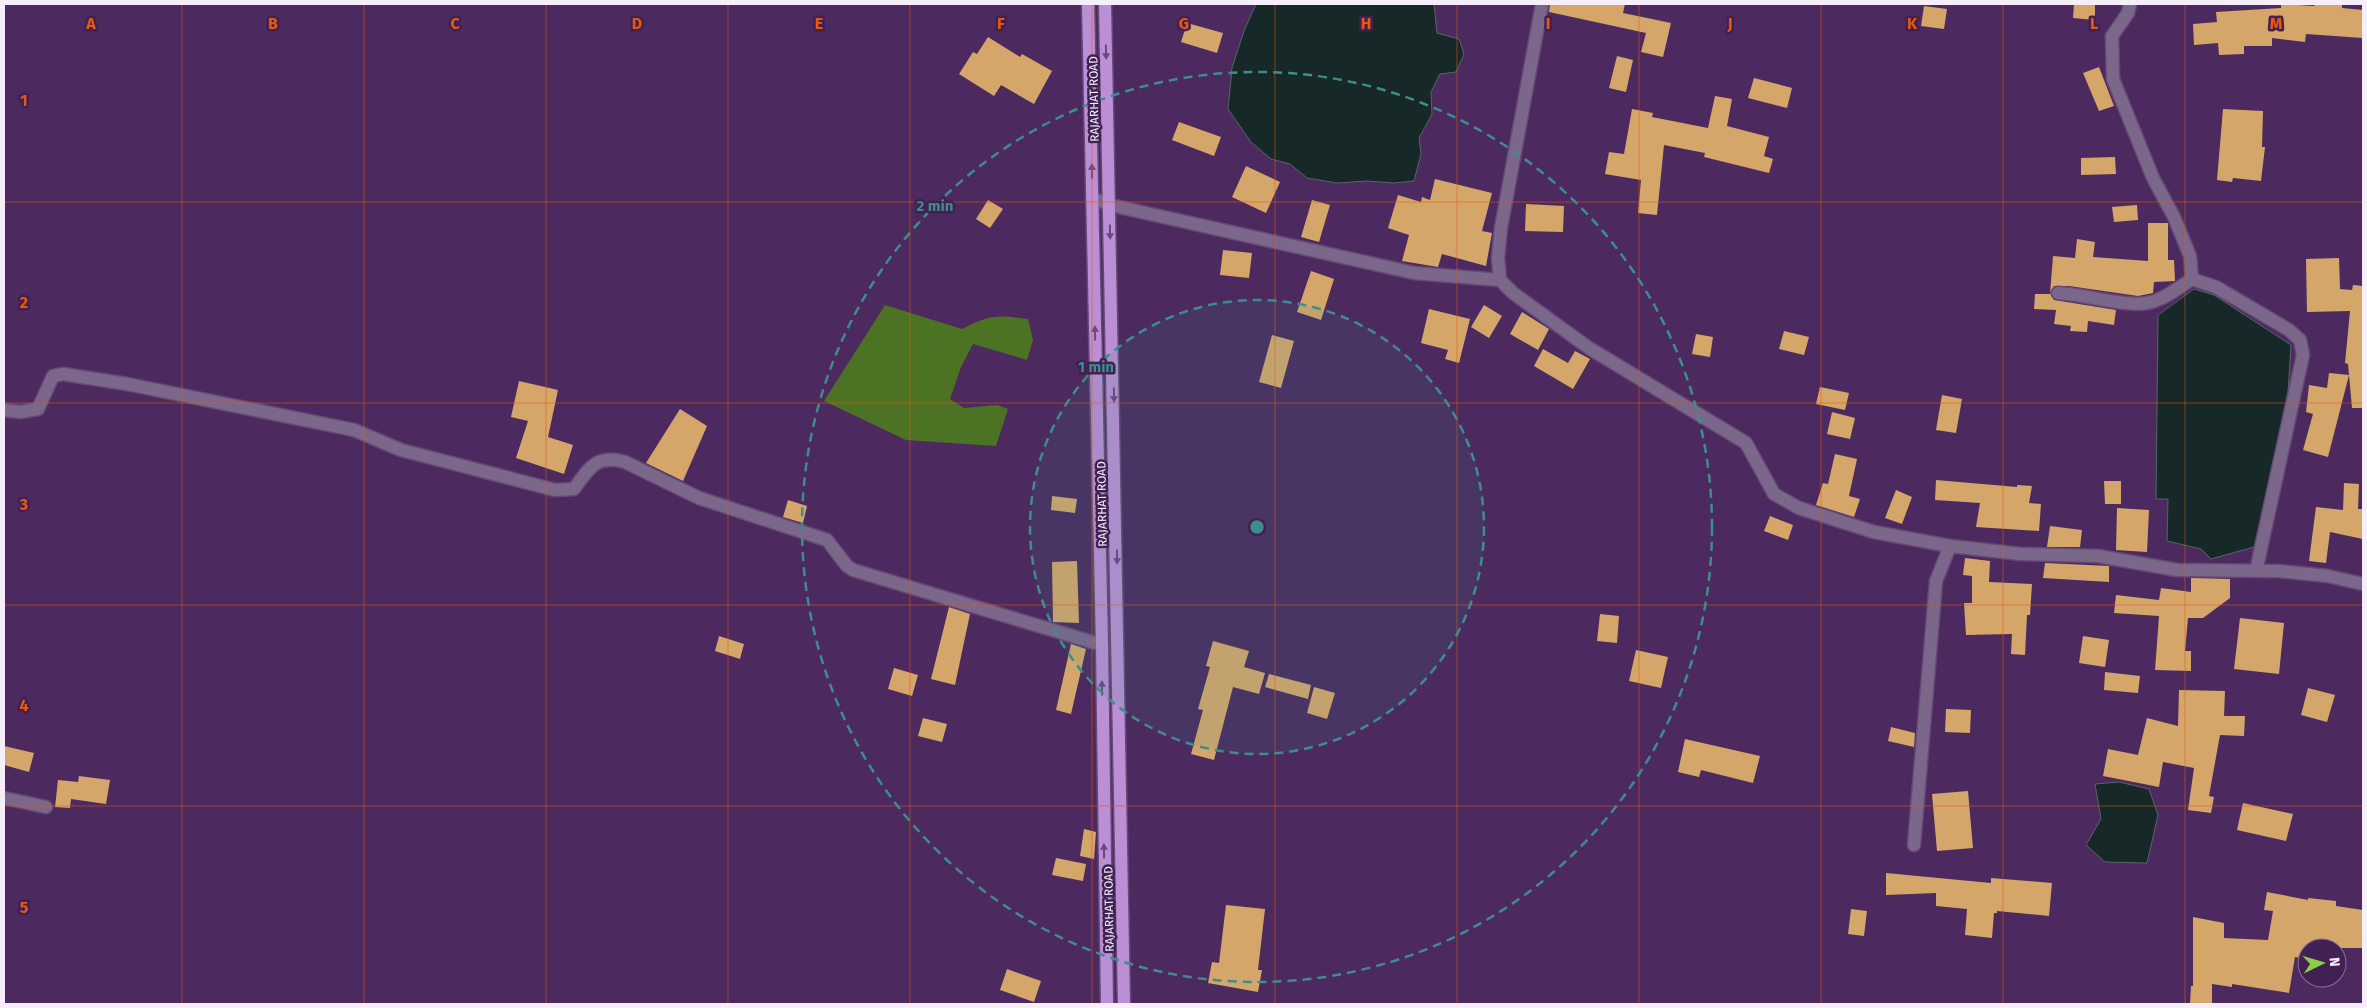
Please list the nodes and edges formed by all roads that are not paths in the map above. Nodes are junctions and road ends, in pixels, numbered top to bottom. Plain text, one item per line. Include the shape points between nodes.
1 (1088, 4) edge
2 (1105, 4) edge
3 (1542, 4) edge
4 (2130, 4) edge
5 (1092, 198) junction
6 (1110, 204) junction
7 (1500, 280) junction
8 (2192, 280) junction
9 (2058, 293) dead end
10 (4, 410) edge
11 (1950, 546) junction
12 (2256, 571) junction
13 (2363, 584) edge
14 (1102, 645) junction
15 (4, 798) edge
16 (46, 807) dead end
17 (1914, 846) dead end
18 (1107, 1004) edge
19 (1124, 1004) edge

5 -> 1 main road, RAJARHAT ROAD
2 -> 6 main road, RAJARHAT ROAD
3 - 7 street via 1501,228
4 - 8 street via 2112,36 2113,79 2153,178 2190,256
5 - 6 street
14 -> 5 main road, RAJARHAT ROAD
6 - 7 street via 1414,273
6 -> 19 main road, RAJARHAT ROAD
7 - 11 street via 1589,348 1746,443 1774,494 1799,508 1874,532
8 - 9 street via 2161,299 2145,304
8 - 12 street via 2216,287 2289,330 2300,340 2303,355
10 - 14 street via 38,409 53,376 63,374 354,430 401,450 555,490 574,489 596,462 614,459 699,498 827,540 853,570
11 - 12 street via 2021,554 2098,556 2177,570
11 - 17 street via 1936,581
12 - 13 street via 2328,576
18 -> 14 main road, RAJARHAT ROAD
15 - 16 street

